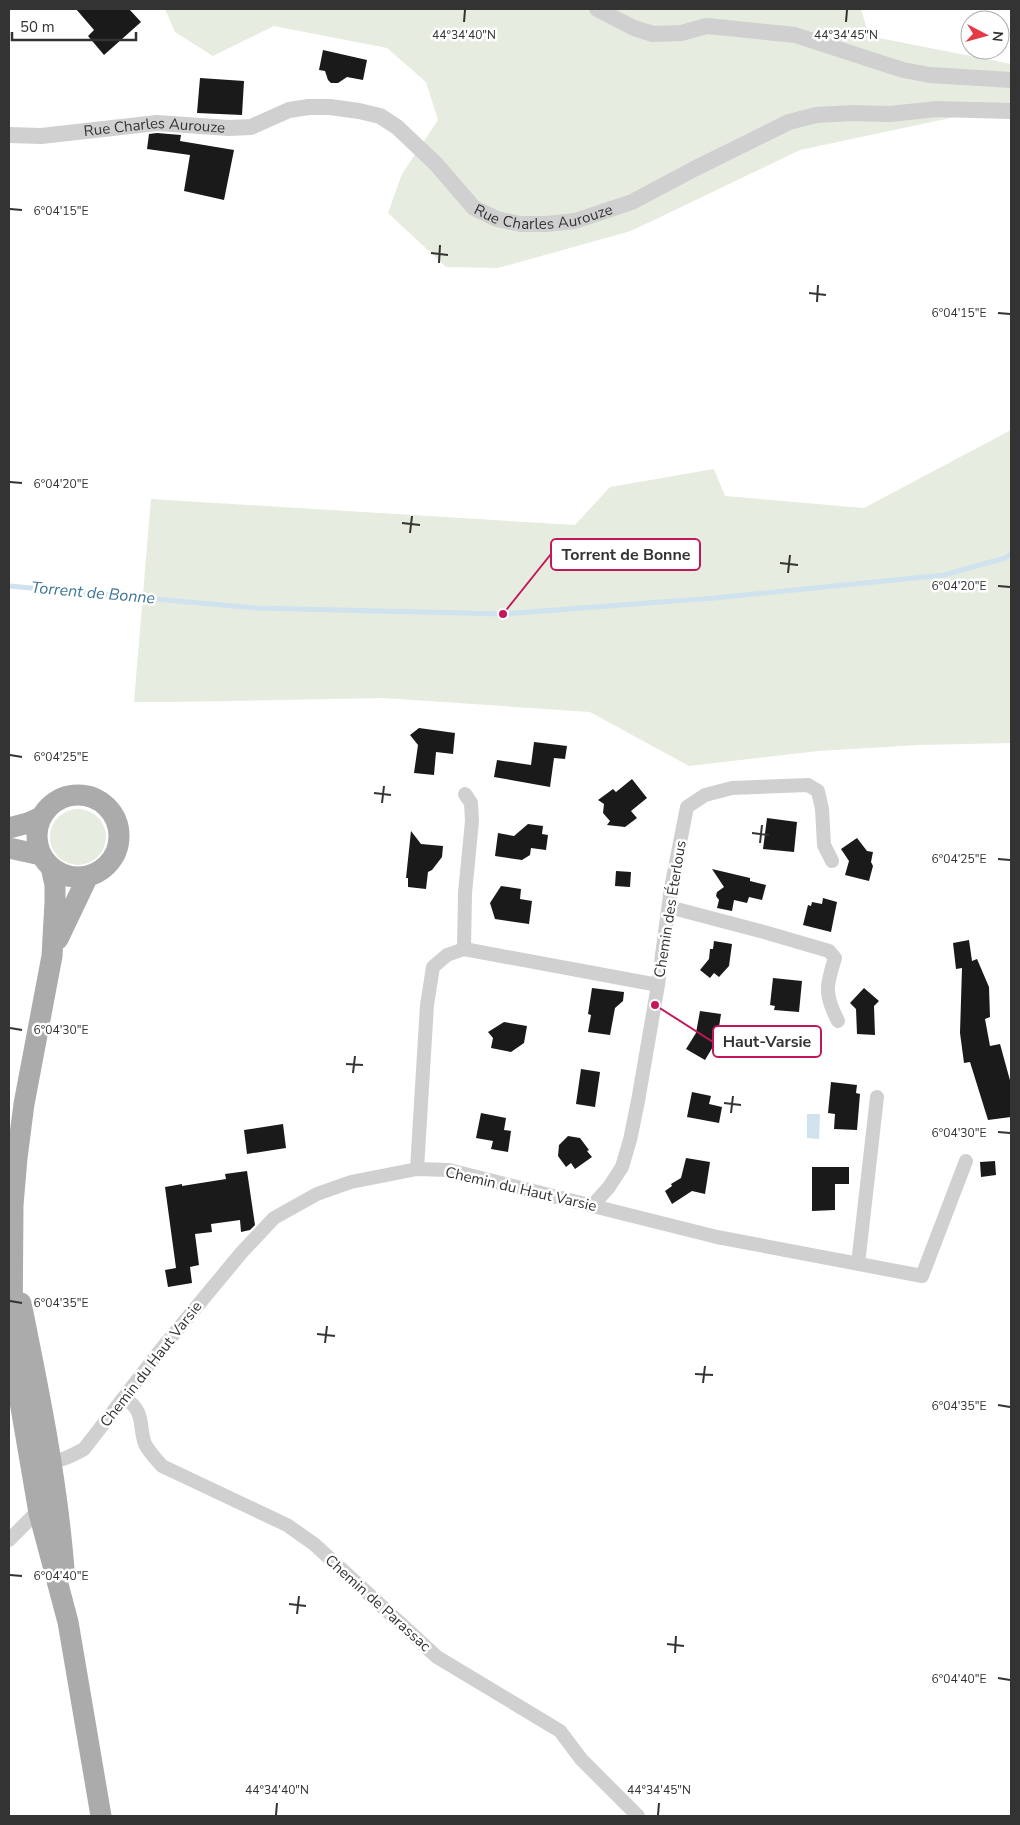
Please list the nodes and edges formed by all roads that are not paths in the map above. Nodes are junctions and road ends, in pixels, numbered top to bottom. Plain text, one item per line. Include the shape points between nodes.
1 (597, 9) edge
2 (1011, 80) edge
3 (1011, 111) edge
4 (9, 135) edge
5 (465, 794) dead end
6 (41, 817) junction
7 (9, 828) edge
8 (9, 848) edge
9 (46, 861) junction
10 (832, 861) dead end
11 (88, 876) junction
12 (669, 907) junction
13 (464, 949) junction
14 (52, 956) junction
15 (658, 985) junction
16 (838, 1021) dead end
17 (877, 1097) dead end
18 (966, 1161) dead end
19 (417, 1169) junction
20 (592, 1206) junction
21 (13, 1260) junction
22 (858, 1264) junction
23 (18, 1390) junction
24 (124, 1398) junction
25 (50, 1462) junction
26 (39, 1513) junction
27 (9, 1540) edge
28 (68, 1622) junction
29 (101, 1816) edge
30 (638, 1816) edge

1 - 2 street via 653,34 681,33 707,26 794,35 912,72
3 - 4 street, Rue Charles Aurouze via 816,115 789,122 632,202 575,221 546,224 520,224 497,219 474,208 436,164 397,127 380,116 360,111 330,107 289,110 251,127 156,123 41,136
5 - 13 street via 471,803 472,821
6 - 7 main road
6 - 9 main road via 37,843
6 - 11 main road via 55,801 78,794 90,796 111,811 117,823 117,849 110,861
8 - 9 main road
9 - 11 main road via 62,874
9 - 14 main road via 55,885
10 - 12 street, Chemin des Éterlous via 824,845 818,791 808,785 732,788 705,795 687,807
11 - 14 main road
12 - 15 street, Chemin des Éterlous
12 - 16 street via 829,951 835,958 826,992
13 - 15 street
13 - 19 street via 447,955 434,968 427,1004
14 - 21 main road via 24,1104 13,1205
15 - 20 street, Chemin des Éterlous via 638,1101 622,1167
17 - 22 street
18 - 22 street, Chemin du Haut Varsie via 922,1276
19 - 20 street, Chemin du Haut Varsie via 449,1170
19 - 24 street, Chemin du Haut Varsie via 351,1182 317,1194 274,1218 242,1252
20 - 22 street, Chemin du Haut Varsie via 717,1237
21 - 23 main road via 12,1342
21 - 25 main road
23 - 25 street via 40,1458 44,1463
23 - 26 main road
24 - 25 street, Chemin du Haut Varsie via 84,1449 70,1458
24 - 30 street, Chemin de Parassac via 137,1409 142,1419 145,1442 162,1466 287,1525 314,1544 438,1657 560,1731 581,1759
25 - 28 main road
26 - 27 street
26 - 28 main road
28 - 29 main road

